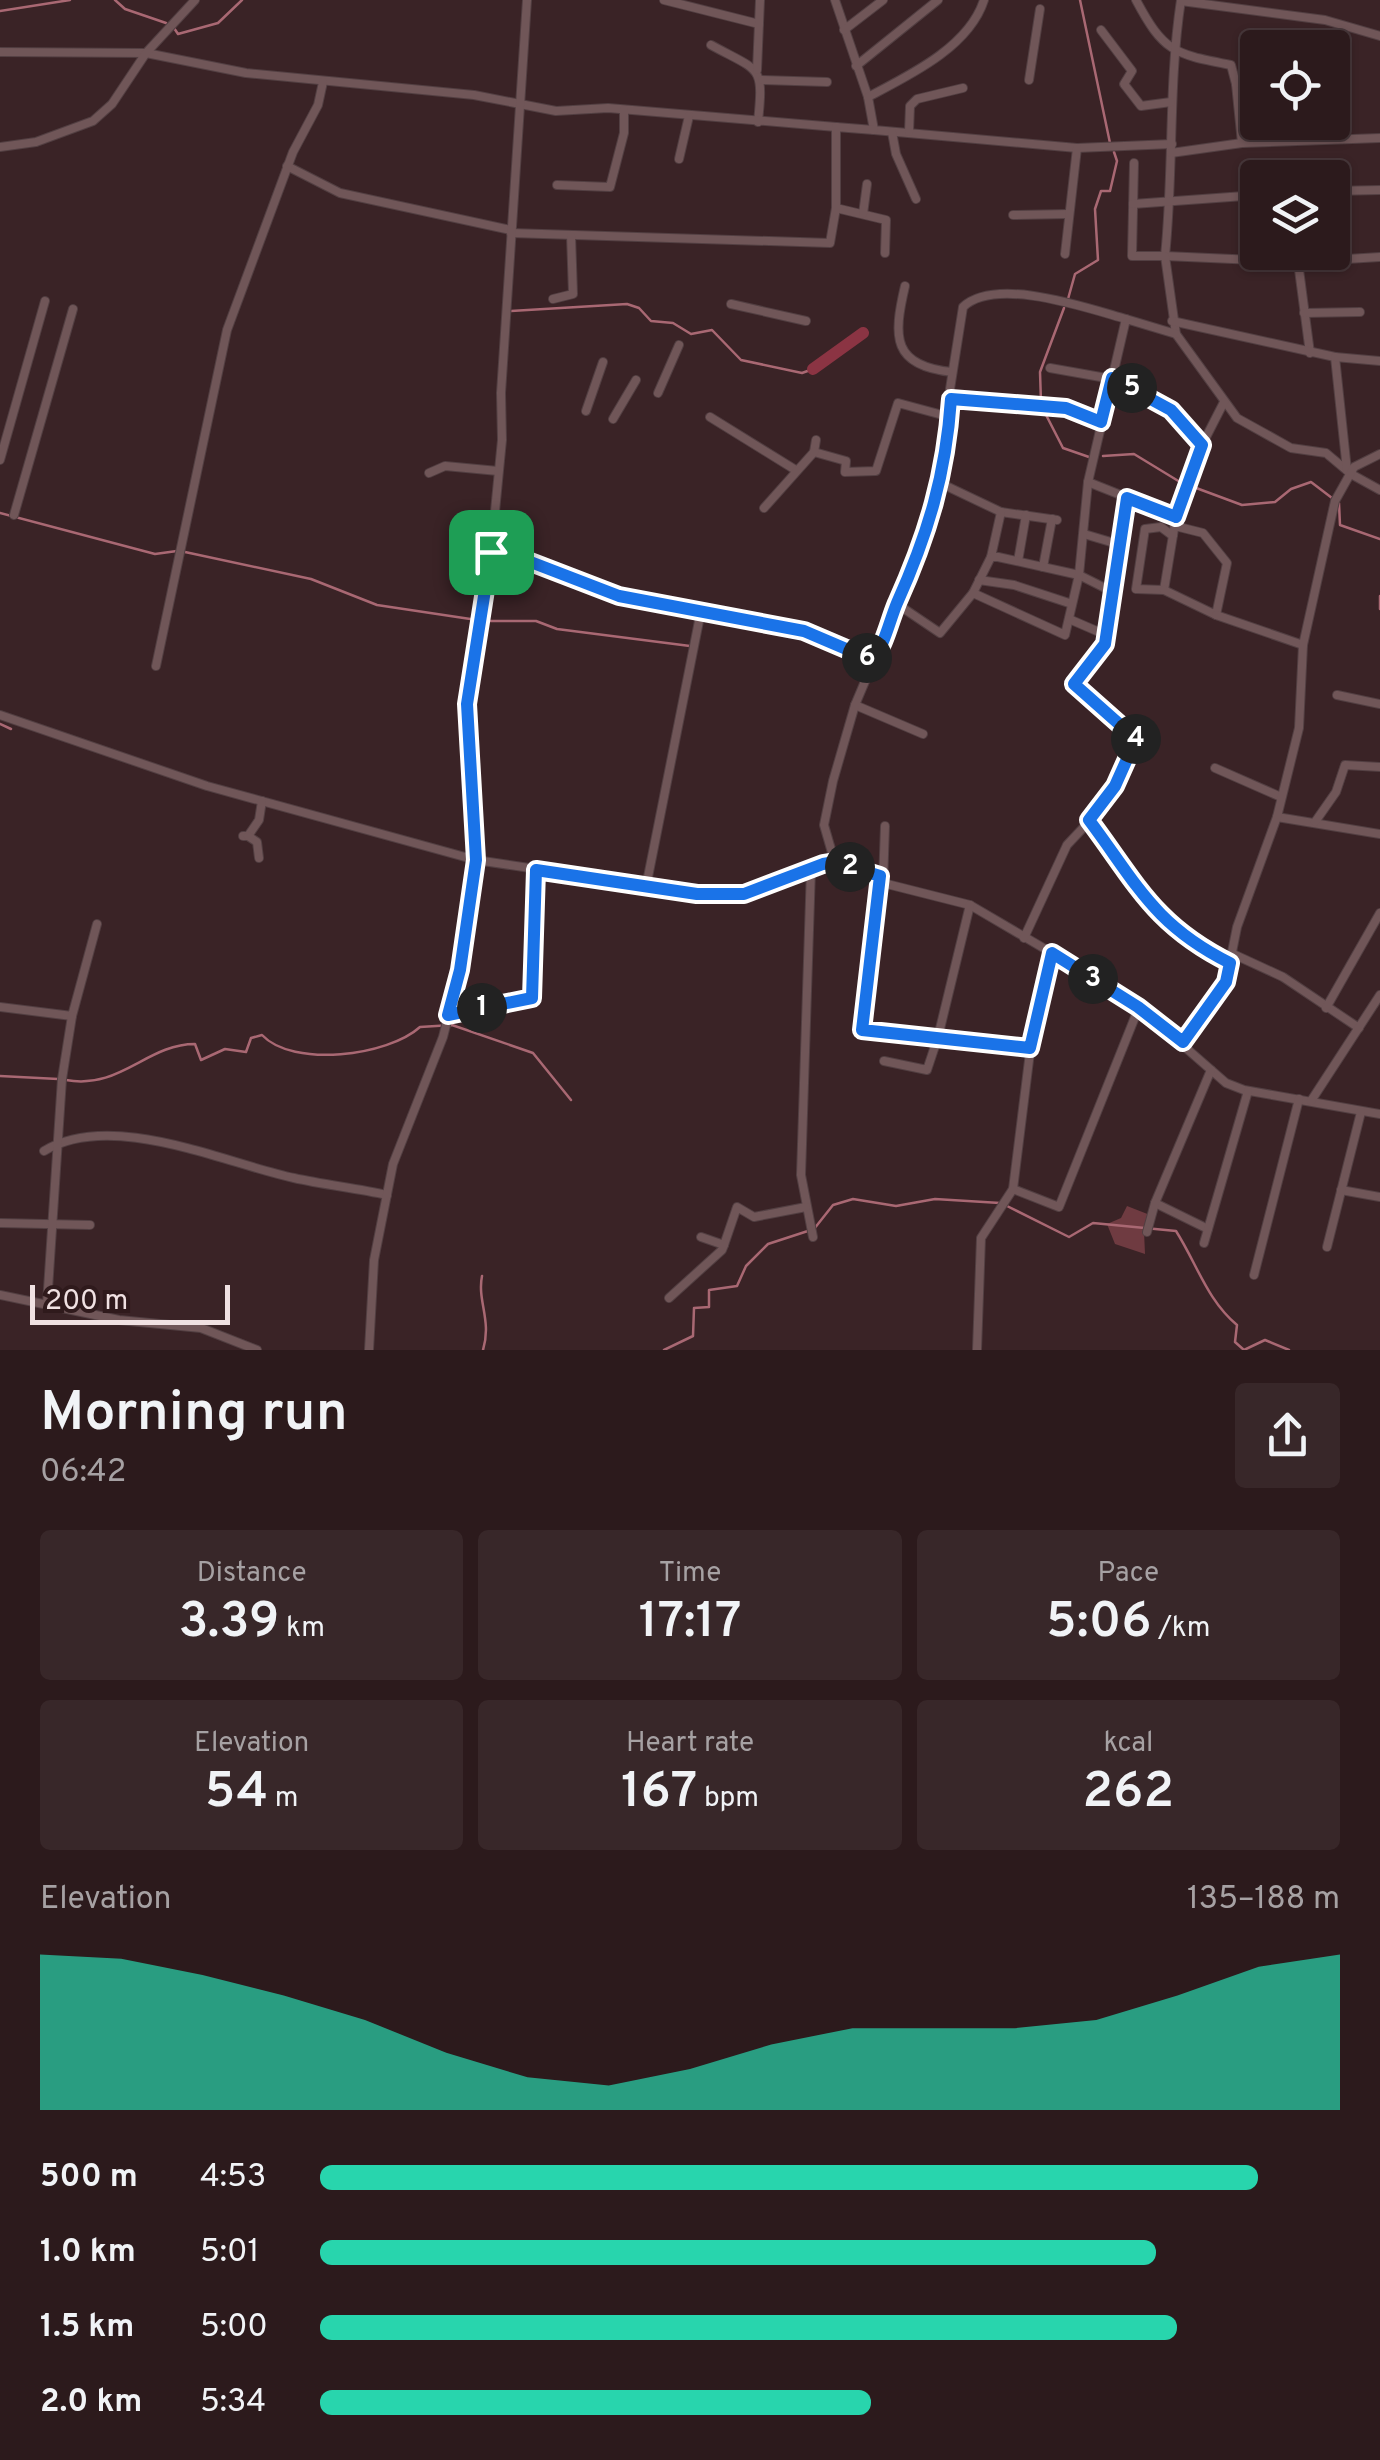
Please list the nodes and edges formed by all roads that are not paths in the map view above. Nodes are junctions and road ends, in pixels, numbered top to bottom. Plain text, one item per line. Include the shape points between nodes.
1 (195, 0) edge
2 (527, 0) edge
3 (664, 0) edge
4 (760, 0) edge
5 (836, 0) edge
6 (883, 0) edge
7 (938, 0) edge
8 (984, 0) edge
9 (1136, 0) edge
10 (1181, 0) edge
11 (1040, 8) dead end
12 (760, 24) junction
13 (844, 30) junction
14 (1101, 30) dead end
15 (1380, 36) edge
16 (711, 45) dead end
17 (0, 52) edge
18 (146, 53) junction
19 (1175, 53) junction
20 (856, 66) junction
21 (757, 71) junction
22 (762, 80) junction
23 (1029, 80) dead end
24 (323, 82) junction
25 (826, 82) dead end
26 (1236, 84) junction
27 (1240, 84) edge
28 (963, 88) dead end
29 (868, 97) junction
30 (1171, 102) junction
31 (520, 106) junction
32 (624, 110) junction
33 (689, 116) junction
34 (1240, 116) edge
35 (758, 122) junction
36 (836, 128) junction
37 (874, 130) junction
38 (892, 132) junction
39 (909, 132) junction
40 (1380, 138) edge
41 (1350, 139) edge
42 (1242, 140) edge
43 (1315, 140) edge
44 (1242, 143) junction
45 (0, 147) edge
46 (1076, 148) junction
47 (1171, 148) junction
48 (679, 158) dead end
49 (1134, 164) dead end
50 (288, 166) junction
51 (867, 184) dead end
52 (556, 186) dead end
53 (1380, 190) edge
54 (1350, 191) edge
55 (1240, 196) edge
56 (916, 199) dead end
57 (1170, 200) junction
58 (1132, 204) junction
59 (836, 208) junction
60 (863, 214) junction
61 (1069, 214) junction
62 (1013, 215) dead end
63 (511, 231) junction
64 (571, 235) junction
65 (885, 252) dead end
66 (1065, 254) dead end
67 (1164, 256) junction
68 (1380, 258) edge
69 (1240, 259) edge
70 (1350, 259) edge
71 (1299, 270) edge
72 (905, 286) dead end
73 (552, 299) dead end
74 (45, 301) dead end
75 (731, 304) dead end
76 (73, 309) dead end
77 (1360, 312) dead end
78 (1304, 313) junction
79 (1126, 318) junction
80 (806, 322) dead end
81 (1172, 322) junction
82 (1176, 334) junction
83 (679, 344) dead end
84 (1310, 353) junction
85 (1335, 356) junction
86 (1380, 361) edge
87 (603, 362) dead end
88 (1050, 368) dead end
89 (952, 372) junction
90 (1112, 378) junction
91 (636, 380) dead end
92 (658, 392) dead end
93 (951, 399) junction
94 (1224, 402) junction
95 (586, 411) dead end
96 (710, 416) dead end
97 (950, 418) junction
98 (613, 419) dead end
99 (1101, 422) junction
100 (816, 440) dead end
101 (1202, 445) junction
102 (814, 452) junction
103 (1380, 454) edge
104 (0, 460) edge
105 (794, 469) junction
106 (498, 471) junction
107 (1349, 472) junction
108 (428, 473) dead end
109 (1088, 482) junction
110 (940, 484) junction
111 (1380, 490) edge
112 (1127, 498) junction
113 (764, 508) dead end
114 (1001, 512) junction
115 (14, 515) dead end
116 (1026, 515) junction
117 (1175, 526) junction
118 (1084, 534) junction
119 (1121, 545) junction
120 (491, 552) junction
121 (991, 558) junction
122 (1018, 561) junction
123 (1043, 567) junction
124 (1079, 574) junction
125 (980, 580) junction
126 (1164, 590) junction
127 (1113, 592) junction
128 (973, 593) junction
129 (897, 604) junction
130 (1072, 604) junction
131 (701, 611) junction
132 (1216, 615) junction
133 (1069, 619) junction
134 (1106, 635) junction
135 (1303, 645) junction
136 (872, 660) junction
137 (156, 666) dead end
138 (1337, 695) dead end
139 (1380, 704) edge
140 (855, 705) junction
141 (0, 714) edge
142 (923, 734) dead end
143 (1380, 767) edge
144 (1215, 768) dead end
145 (1280, 797) junction
146 (262, 801) junction
147 (1277, 816) junction
148 (1089, 820) junction
149 (1315, 822) junction
150 (884, 826) dead end
151 (1380, 834) edge
152 (259, 858) dead end
153 (476, 860) junction
154 (835, 862) junction
155 (536, 870) junction
156 (811, 870) junction
157 (881, 880) junction
158 (646, 887) junction
159 (970, 905) junction
160 (1380, 912) edge
161 (97, 924) dead end
162 (1024, 938) junction
163 (1052, 953) junction
164 (1231, 958) junction
165 (1380, 995) edge
166 (0, 1007) edge
167 (1138, 1007) junction
168 (1326, 1008) junction
169 (448, 1015) junction
170 (72, 1016) junction
171 (1359, 1028) junction
172 (938, 1037) junction
173 (1183, 1042) junction
174 (1030, 1048) junction
175 (884, 1061) dead end
176 (1211, 1070) junction
177 (1248, 1090) junction
178 (1299, 1099) junction
179 (1311, 1101) junction
180 (1361, 1112) junction
181 (1380, 1114) edge
182 (57, 1143) junction
183 (44, 1151) dead end
184 (1013, 1189) junction
185 (1341, 1190) junction
186 (386, 1195) junction
187 (1380, 1197) edge
188 (1155, 1203) junction
189 (806, 1207) junction
190 (0, 1223) edge
191 (52, 1224) junction
192 (90, 1224) dead end
193 (1208, 1230) junction
194 (1148, 1232) dead end
195 (701, 1237) dead end
196 (813, 1237) dead end
197 (1204, 1243) dead end
198 (724, 1246) junction
199 (1327, 1247) dead end
200 (1254, 1275) dead end
201 (0, 1295) edge
202 (669, 1298) dead end
203 (47, 1304) junction
204 (257, 1350) edge
205 (369, 1350) edge
206 (977, 1350) edge

1 - 18 street
2 - 31 street
3 - 12 street
4 - 12 street
5 - 13 street
6 - 13 street
7 - 20 street
8 - 29 street via 978,21 949,48
9 - 19 street via 1156,37
10 - 15 street via 1325,20
10 - 19 street
11 - 23 street
12 - 21 street
13 - 20 street
14 - 30 street via 1132,71 1124,84 1132,98 1141,106
16 - 21 street
17 - 18 street
18 - 24 street
18 - 45 street via 93,121
19 - 26 street via 1231,65
19 - 30 street
20 - 29 street
21 - 22 street
22 - 25 street
22 - 35 street
24 - 31 street via 474,94
24 - 50 street
26 - 27 street
26 - 34 street
28 - 39 street via 917,100 910,106
29 - 37 street
30 - 47 street
31 - 32 street
31 - 63 street
32 - 33 street
32 - 52 street via 610,187
33 - 35 street
33 - 48 street
35 - 36 street
36 - 37 street
36 - 59 street
37 - 38 street
38 - 39 street
38 - 56 street
39 - 46 street
40 - 41 street
42 - 44 street
43 - 44 street
44 - 47 street
46 - 47 street
46 - 61 street
47 - 57 street
49 - 58 street
50 - 63 street via 340,192
50 - 137 street via 227,330
51 - 60 street
53 - 54 street
55 - 57 street
57 - 58 street
57 - 67 street
58 - 67 street via 1132,256
59 - 60 street
59 - 64 street via 830,243
60 - 65 street via 886,220
61 - 62 street
61 - 66 street
63 - 64 street
63 - 106 street
64 - 73 street via 572,294
67 - 69 street
67 - 81 street
68 - 70 street
71 - 78 street
72 - 89 street via 896,331 900,345 924,370
74 - 104 street
75 - 80 street
76 - 115 street
77 - 78 street
78 - 84 street
79 - 82 street
79 - 89 street via 1061,300 971,299 963,307
79 - 90 street
81 - 82 street
81 - 84 street
82 - 94 street
83 - 92 street
84 - 85 street
85 - 86 street
85 - 107 street
87 - 95 street
88 - 90 street
89 - 93 street
90 - 99 street
90 - 101 street via 1171,410
91 - 98 street
93 - 97 street
93 - 99 street via 1066,408
94 - 101 street
94 - 107 street via 1237,418 1291,448 1326,453
96 - 105 street
97 - 102 street via 898,403 876,470 845,472 846,461
97 - 110 street
99 - 109 street
100 - 102 street
101 - 117 street
102 - 105 street
103 - 107 street
105 - 113 street
106 - 108 street via 445,466
106 - 120 street
107 - 111 street
107 - 135 street via 1332,510
109 - 112 street
109 - 118 street
110 - 114 street
110 - 129 street
112 - 117 street
112 - 119 street
114 - 116 street
114 - 121 street
116 - 122 street
116 - 123 street via 1055,520
117 - 126 street
117 - 126 street via 1144,529 1136,589
117 - 132 street via 1203,533 1227,563
118 - 119 street
118 - 124 street
119 - 127 street
120 - 131 street via 619,596
120 - 153 street via 467,704
121 - 122 street
121 - 125 street
122 - 123 street
123 - 124 street
124 - 127 street
124 - 130 street
125 - 128 street
125 - 130 street
126 - 132 street
127 - 134 street
128 - 129 street via 940,633
128 - 133 street via 1065,635
129 - 136 street
130 - 133 street
131 - 136 street via 804,631
131 - 158 street
132 - 135 street
133 - 134 street
134 - 148 street via 1096,660 1074,684 1136,739 1115,786
135 - 145 street via 1299,728
136 - 140 street
138 - 139 street
140 - 142 street
140 - 154 street via 824,824
141 - 146 street
143 - 149 street via 1345,765
144 - 145 street
145 - 147 street
146 - 152 street via 259,820 245,836 256,842
146 - 153 street
147 - 149 street
147 - 164 street
148 - 162 street via 1059,858
148 - 164 street via 1163,920
149 - 151 street
150 - 157 street
153 - 155 street
153 - 169 street
154 - 156 street
154 - 157 street
155 - 158 street
155 - 169 street via 532,998
156 - 158 street via 744,894
156 - 189 street via 801,1174
157 - 159 street
157 - 172 street via 861,1028
159 - 162 street
159 - 172 street
160 - 168 street
161 - 170 street
162 - 163 street
163 - 167 street
163 - 174 street
164 - 168 street via 1284,977
164 - 173 street via 1226,982
165 - 171 street
166 - 170 street
167 - 173 street
167 - 184 street via 1059,1208
168 - 171 street
169 - 186 street
170 - 182 street
171 - 179 street
172 - 174 street
172 - 175 street via 926,1070
173 - 176 street
174 - 184 street
176 - 177 street
176 - 188 street
177 - 178 street
177 - 193 street
178 - 179 street
178 - 200 street
179 - 180 street
180 - 181 street
180 - 185 street
182 - 183 street
182 - 186 street via 108,1137 180,1146
182 - 191 street
184 - 206 street via 980,1238
185 - 187 street
185 - 199 street
186 - 205 street
188 - 193 street
188 - 194 street
189 - 196 street
189 - 198 street via 754,1217 737,1207
190 - 191 street
191 - 192 street
191 - 203 street
193 - 197 street
195 - 198 street
198 - 202 street
201 - 203 street
203 - 204 street via 137,1324 201,1328

